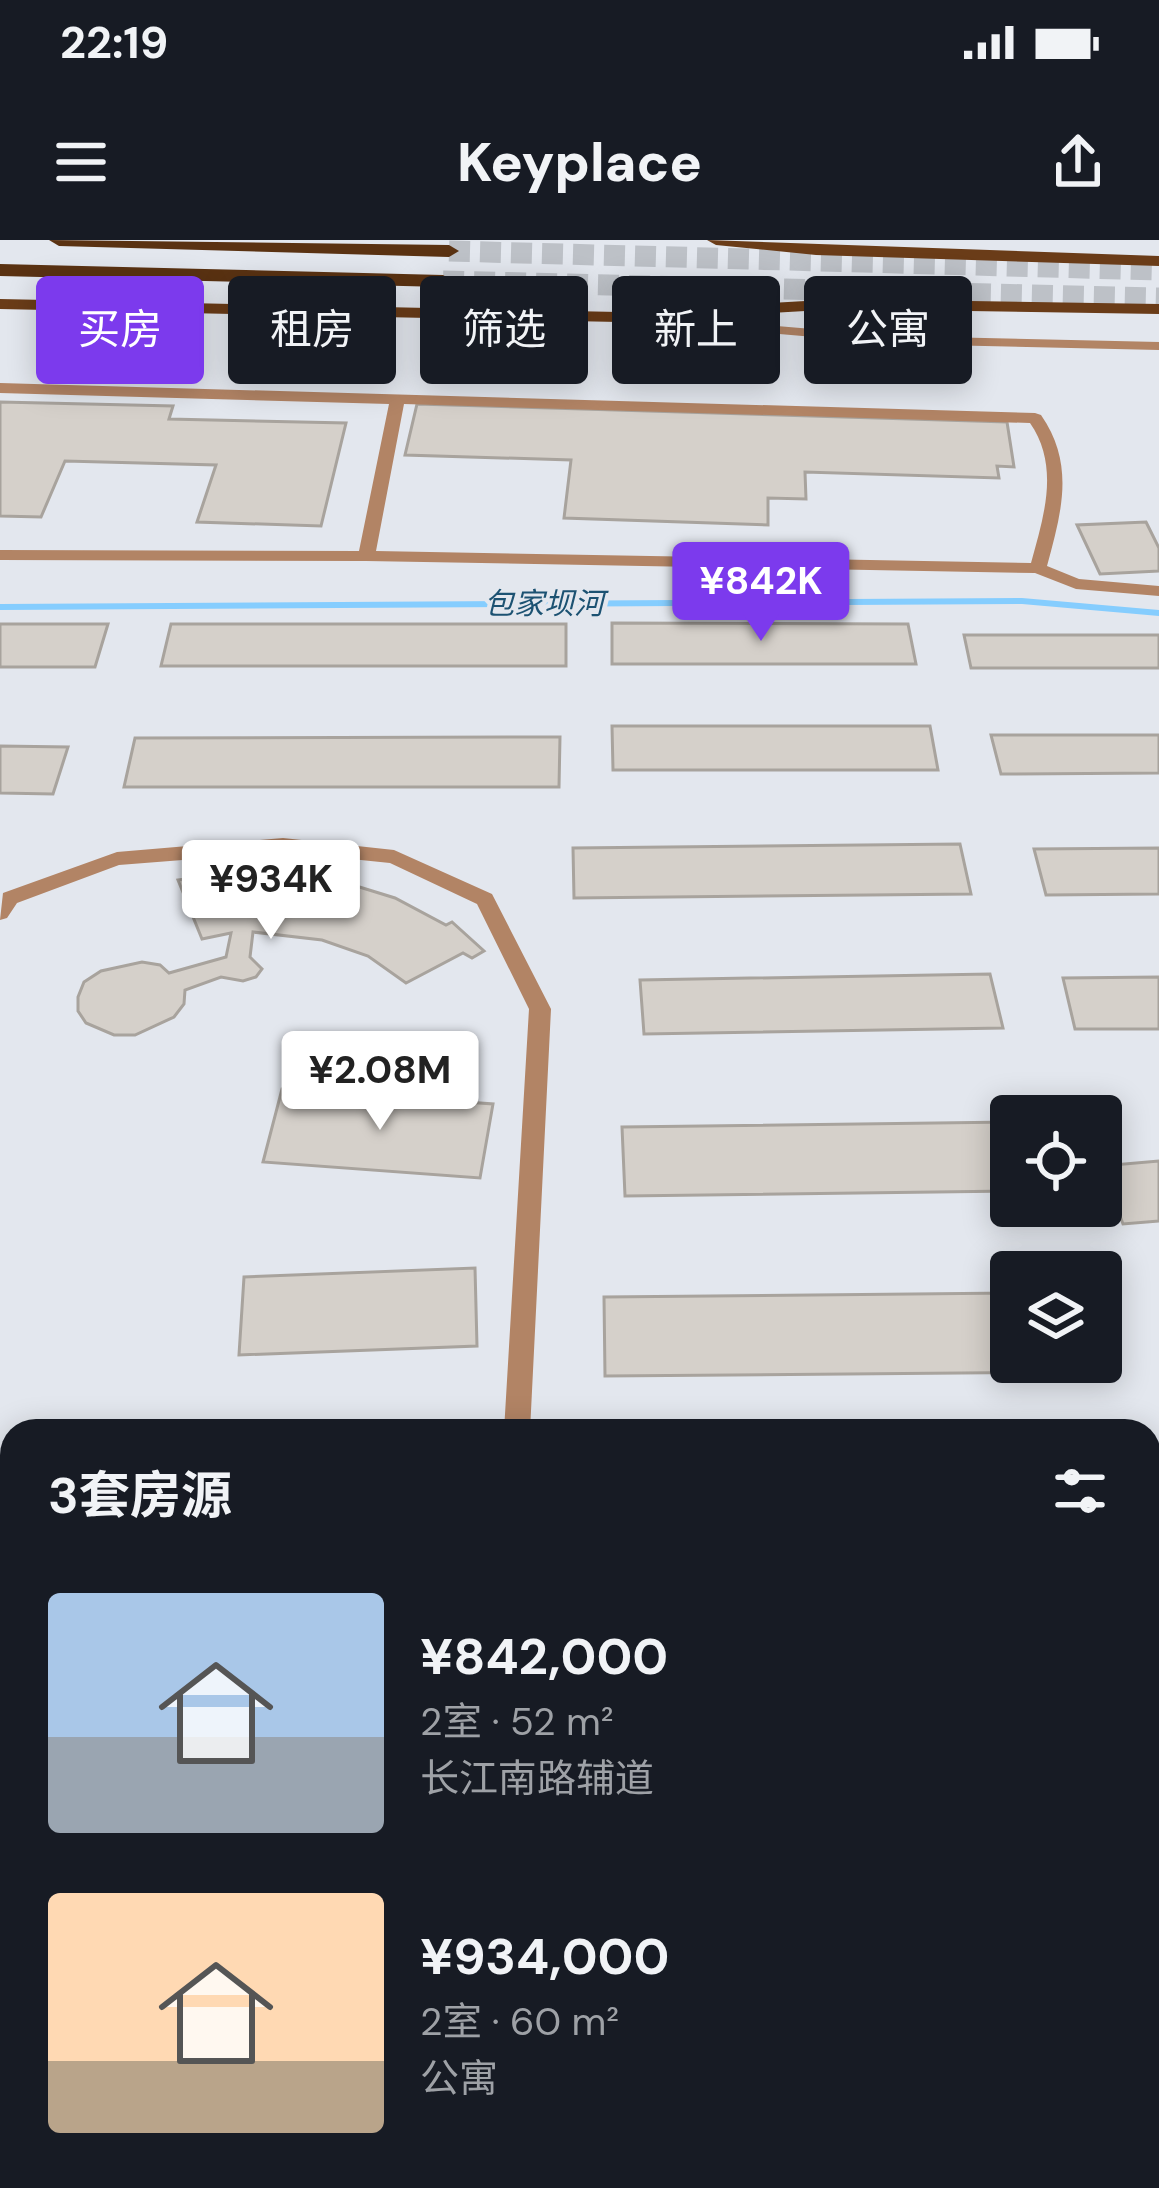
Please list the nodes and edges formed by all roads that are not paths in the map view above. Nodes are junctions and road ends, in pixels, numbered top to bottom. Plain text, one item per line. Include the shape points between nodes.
1 (59, 240) edge
2 (716, 240) edge
3 (449, 251) tunnel mouth
4 (1034, 257) junction
5 (1159, 261) edge
6 (0, 273) edge
7 (420, 280) tunnel mouth
8 (0, 304) edge
9 (1086, 307) junction
10 (780, 308) edge
11 (1159, 308) edge
12 (612, 317) edge
13 (780, 330) edge
14 (1159, 346) edge
15 (0, 388) edge
16 (398, 397) junction
17 (0, 555) edge
18 (366, 556) junction
19 (1038, 568) junction
20 (1159, 591) edge
21 (3, 901) edge
22 (518, 1419) edge

1 - 3 highway
2 - 4 main road
4 - 5 main road
4 - 9 main road via 1096,266 1115,285 1108,300
6 - 7 highway
8 - 12 main road
9 - 10 main road
9 - 11 main road
13 - 14 street
15 - 16 street
16 - 18 street
16 - 19 street via 1035,418 1050,434 1058,487
17 - 18 street
18 - 19 street
19 - 20 street via 1076,584
21 - 22 street via 117,859 284,845 394,857 485,899 540,1010

